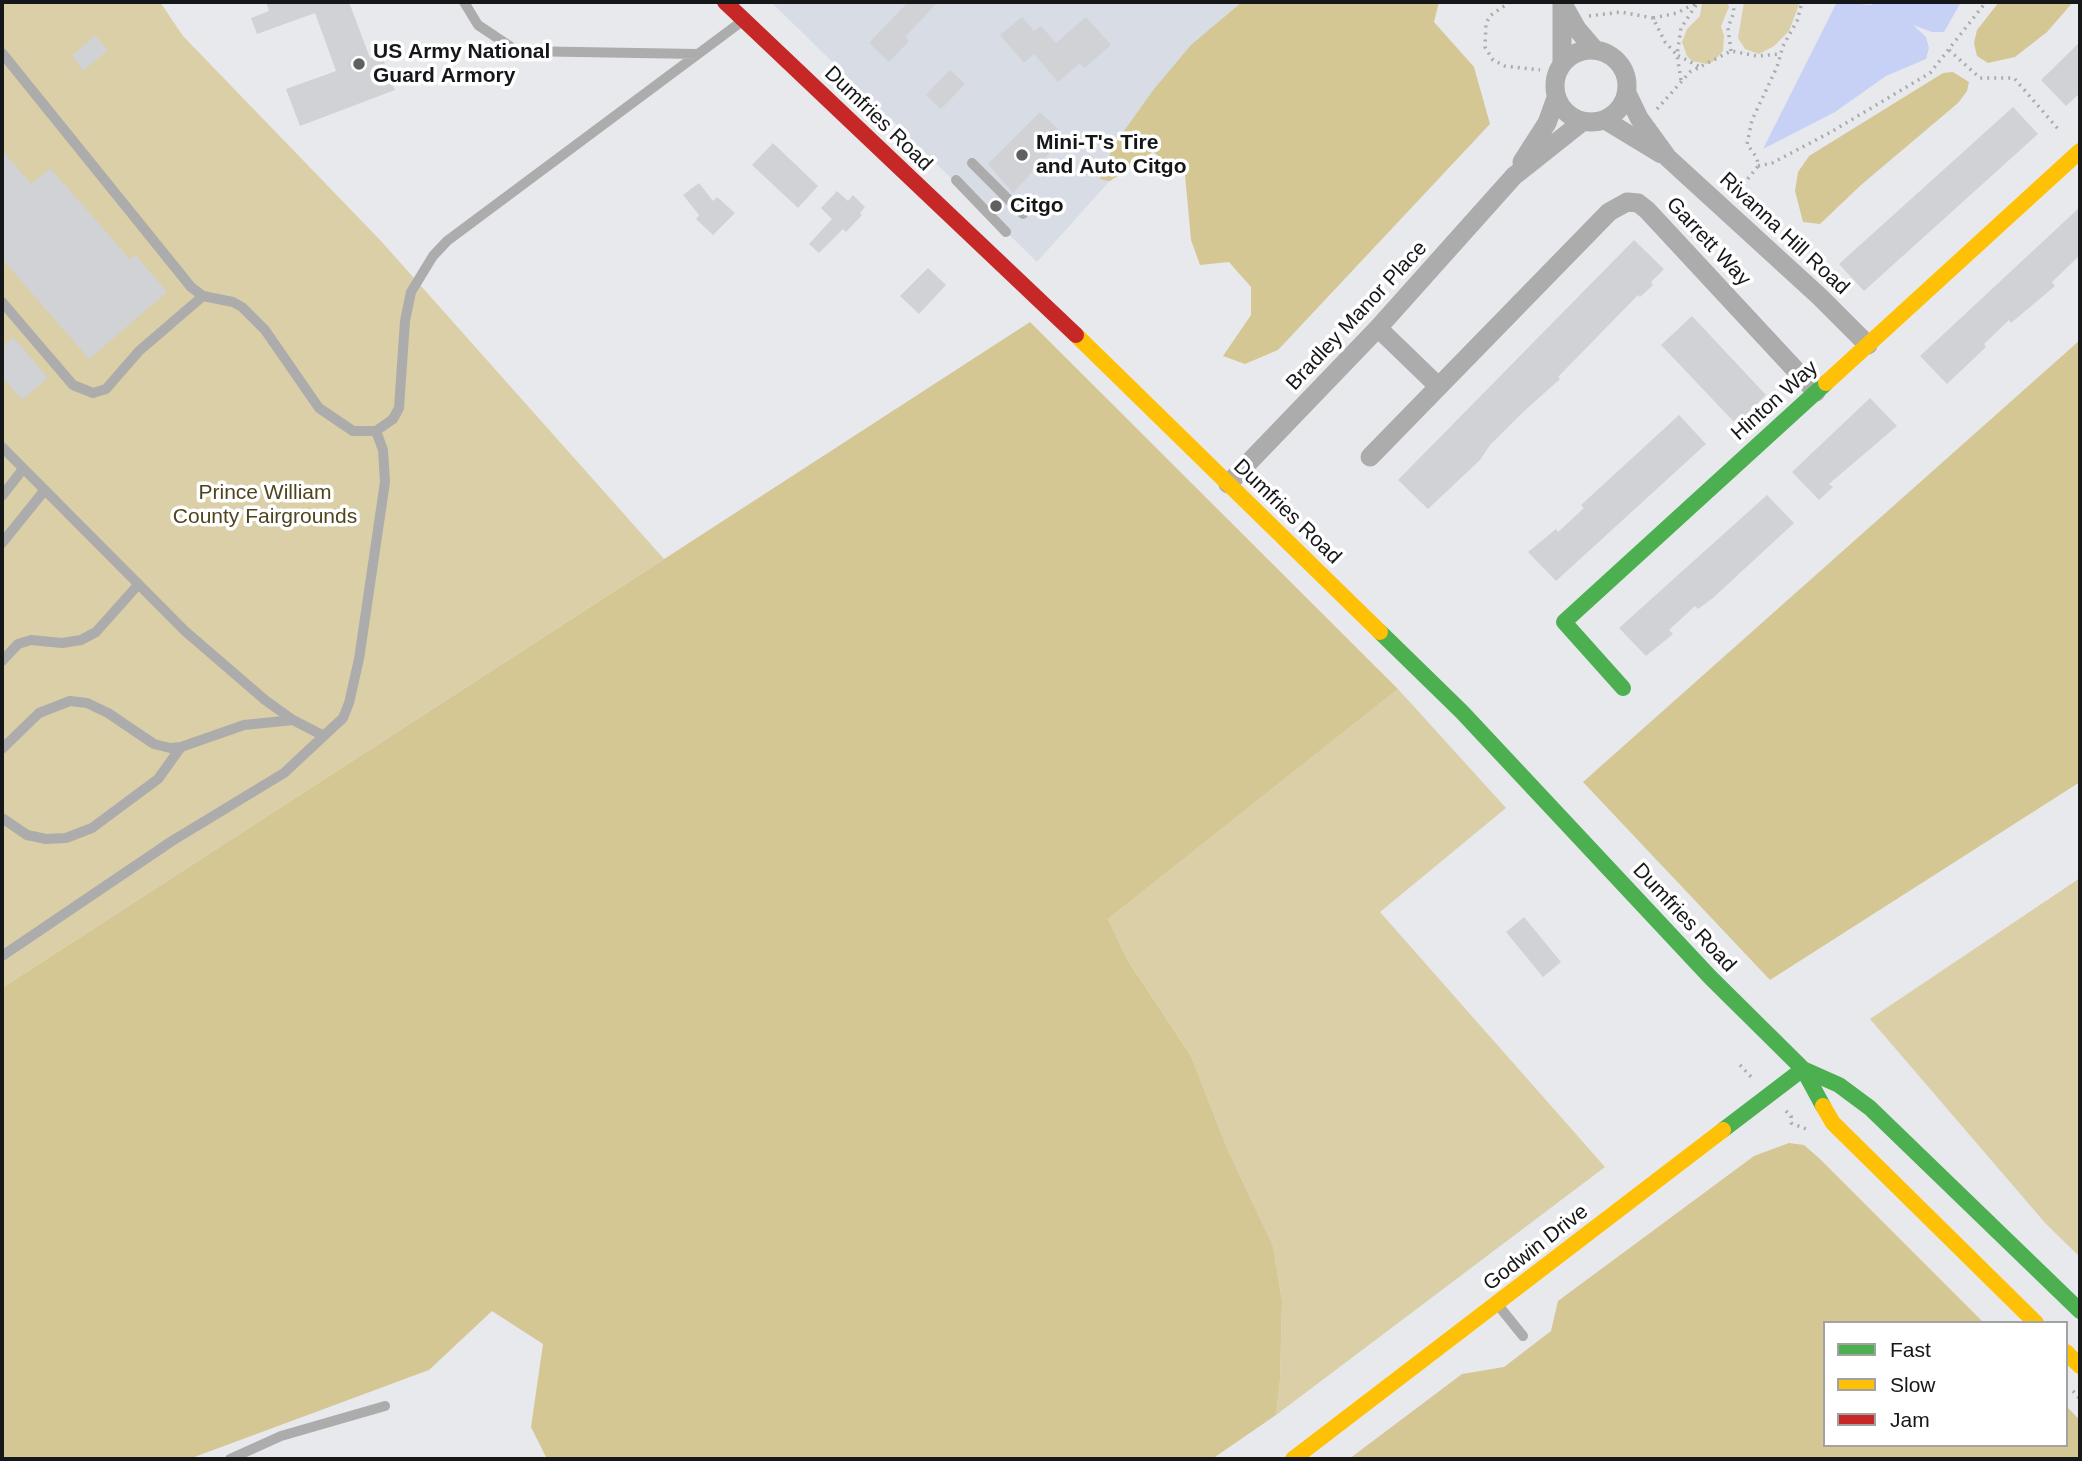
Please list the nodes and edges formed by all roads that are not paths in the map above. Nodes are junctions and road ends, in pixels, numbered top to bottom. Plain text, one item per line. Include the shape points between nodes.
1 (464, 2) edge
2 (725, 2) edge
3 (1562, 2) edge
4 (744, 20) junction
5 (1595, 50) junction
6 (2, 54) edge
7 (698, 54) junction
8 (1562, 64) junction
9 (1627, 93) junction
10 (1556, 98) junction
11 (1605, 120) junction
12 (1582, 122) junction
13 (2080, 151) edge
14 (1668, 158) junction
15 (972, 163) dead end
16 (1514, 176) junction
17 (956, 180) dead end
18 (1023, 214) dead end
19 (1006, 232) dead end
20 (203, 296) junction
21 (2, 302) edge
22 (1378, 328) junction
23 (1868, 345) junction
24 (1438, 386) junction
25 (1816, 392) junction
26 (376, 431) junction
27 (2, 447) edge
28 (1370, 457) dead end
29 (23, 469) junction
30 (1228, 484) junction
31 (44, 491) junction
32 (2, 496) edge
33 (2, 543) edge
34 (137, 586) junction
35 (2, 661) edge
36 (1623, 688) dead end
37 (293, 720) junction
38 (324, 736) junction
39 (181, 747) junction
40 (2, 749) edge
41 (2, 818) edge
42 (2, 956) edge
43 (1803, 1069) junction
44 (1498, 1304) junction
45 (2080, 1311) edge
46 (2034, 1321) edge
47 (1523, 1336) dead end
48 (385, 1406) dead end
49 (230, 1459) edge
50 (1293, 1459) edge

1 - 7 lane via 478,25 517,51
2 - 4 main road, Dumfries Road
3 - 5 street
3 - 8 street
4 - 7 lane
4 - 30 main road, Dumfries Road
5 - 8 street via 1577,53
5 - 9 street via 1616,60 1627,81
6 - 20 lane
7 - 26 lane via 433,256 409,302 399,408 393,419
8 - 10 street via 1554,86
9 - 11 street via 1615,114
9 - 14 street, Rivanna Hill Road
10 - 12 street via 1562,109
10 - 16 street, Bradley Manor Place via 1547,123
11 - 12 street
11 - 14 street, Rivanna Hill Road
12 - 16 street, Bradley Manor Place
13 - 23 main road, Hinton Way
14 - 23 street, Rivanna Hill Road
15 - 18 lane
16 - 22 street, Bradley Manor Place
17 - 19 lane
20 - 21 lane via 149,341 106,389 93,393 72,385
20 - 26 lane via 242,307 265,330 319,408 337,423 353,431
22 - 24 street
22 - 30 street, Bradley Manor Place
23 - 25 main road, Hinton Way
24 - 25 street, Garrett Way via 1609,212 1628,202 1647,211
24 - 28 street, Garrett Way
25 - 36 main road, Hinton Way via 1564,622
26 - 38 lane via 383,450 385,482 359,659 343,718
27 - 29 lane
29 - 31 lane
29 - 32 lane
30 - 43 main road, Dumfries Road via 1462,712 1710,977
31 - 33 lane
31 - 34 lane
34 - 35 lane via 96,632 62,643 31,640 18,644
34 - 37 lane
37 - 38 lane
37 - 39 lane via 244,725
38 - 42 lane via 285,773 172,841
39 - 40 lane via 154,744 108,713 70,701 39,713
39 - 41 lane via 158,779 92,828 66,838 46,839 27,835
43 - 44 main road, Godwin Drive
43 - 45 main road, Dumfries Road via 1839,1085 1870,1108
43 - 46 main road, Dumfries Road via 1833,1123
44 - 47 lane
44 - 50 main road, Godwin Drive
48 - 49 lane via 281,1436

